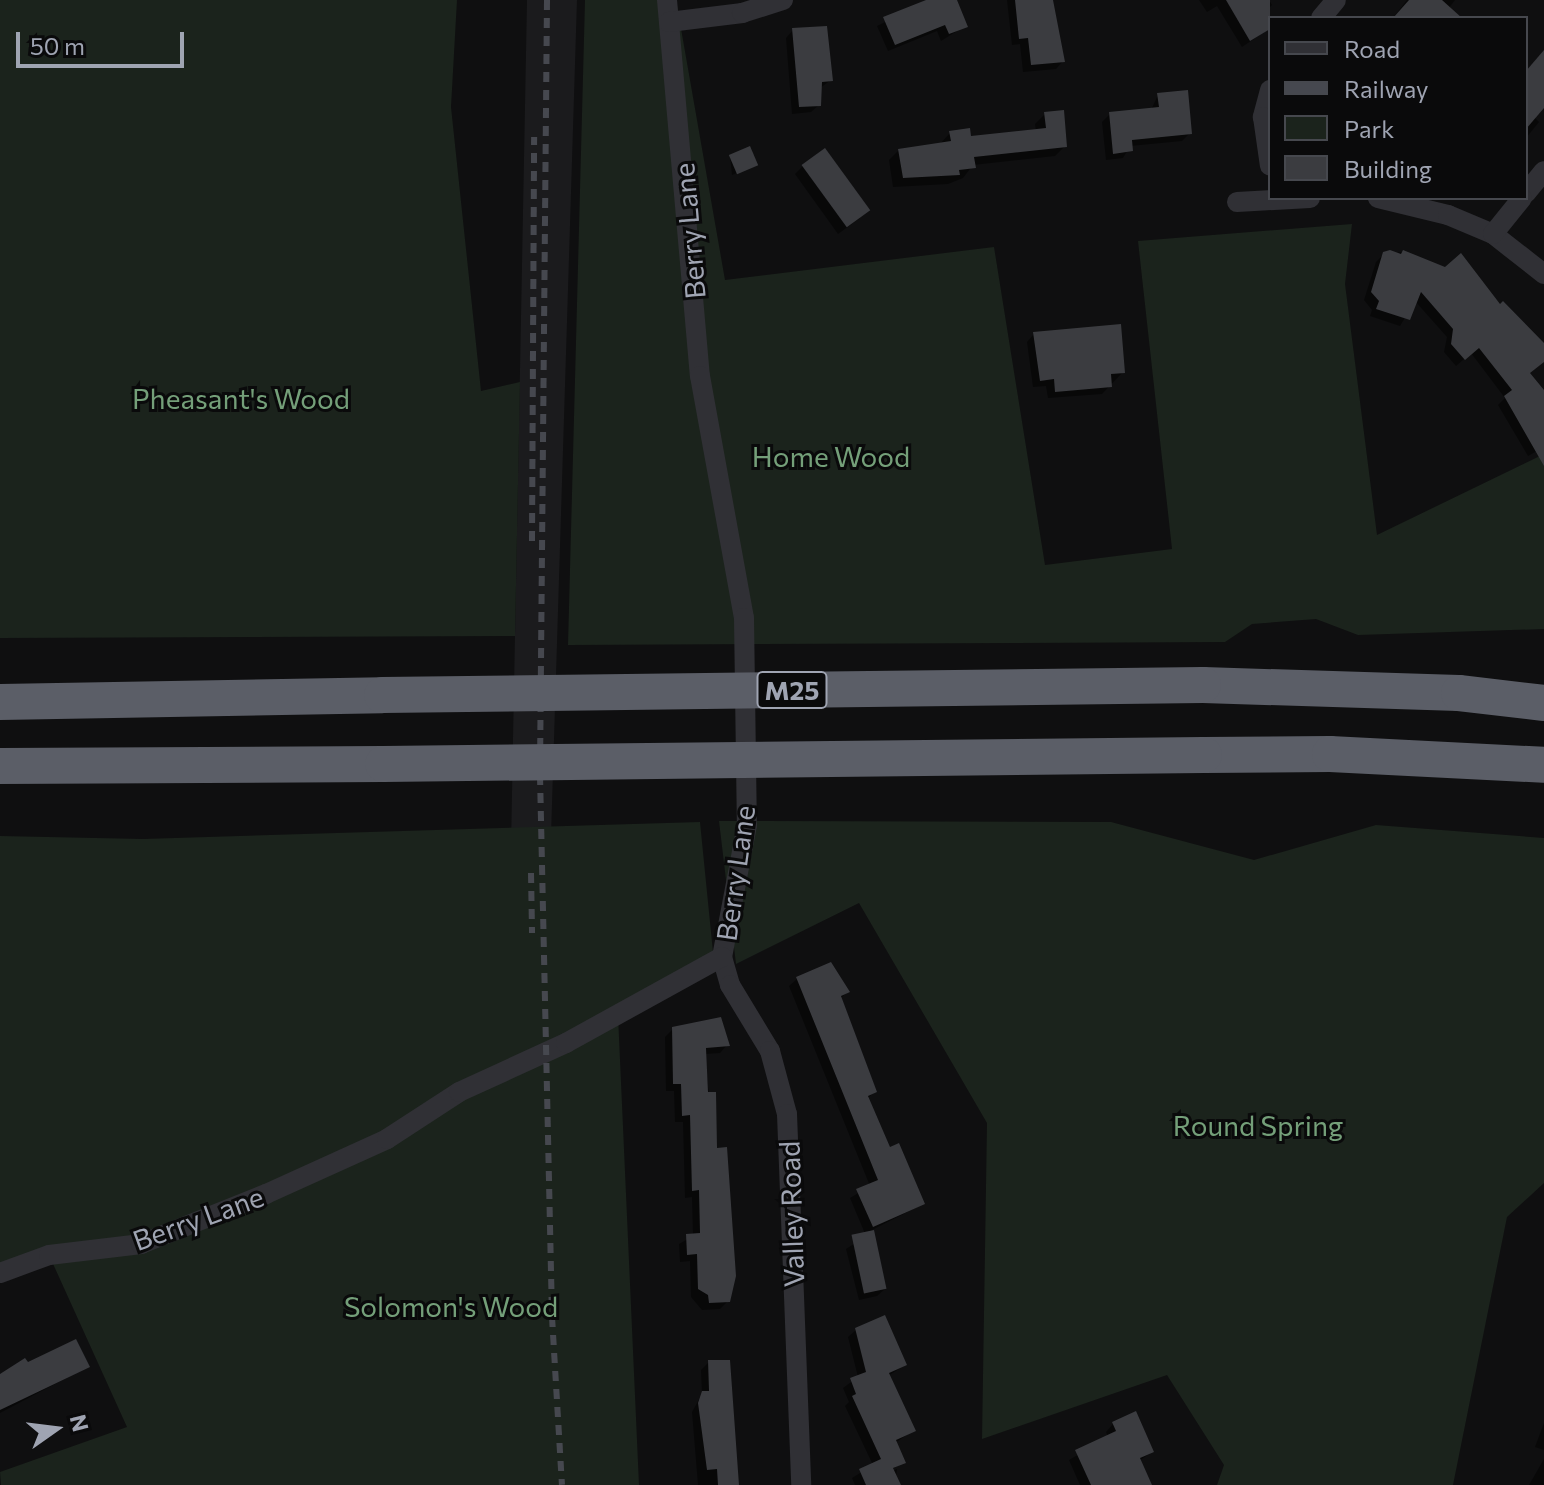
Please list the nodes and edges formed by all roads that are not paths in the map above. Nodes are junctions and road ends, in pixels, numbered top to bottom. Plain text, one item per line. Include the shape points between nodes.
1 (667, 0) edge
2 (783, 0) edge
3 (669, 22) junction
4 (1268, 98) edge
5 (1268, 152) edge
6 (1544, 171) edge
7 (1528, 191) edge
8 (1268, 199) edge
9 (1386, 200) edge
10 (1520, 200) edge
11 (1237, 202) dead end
12 (1493, 234) junction
13 (1544, 274) edge
14 (0, 702) edge
15 (1544, 703) edge
16 (1544, 765) edge
17 (0, 766) edge
18 (722, 957) junction
19 (0, 1273) edge
20 (801, 1485) edge

1 - 3 street, Berry Lane
2 - 3 street via 742,13
3 - 18 street, Berry Lane via 700,376 744,618 747,825
4 - 5 street via 1263,117
6 - 7 street
8 - 11 street
9 - 12 street via 1448,215
10 - 12 street
12 - 13 street
14 - 15 highway, M25, bridge via 1203,685 1459,693
16 - 17 highway, bridge via 1330,754
18 - 19 street, Berry Lane via 566,1043 459,1092 387,1139 266,1194 141,1244 49,1255
18 - 20 street, Valley Road via 730,985 770,1051 787,1114

